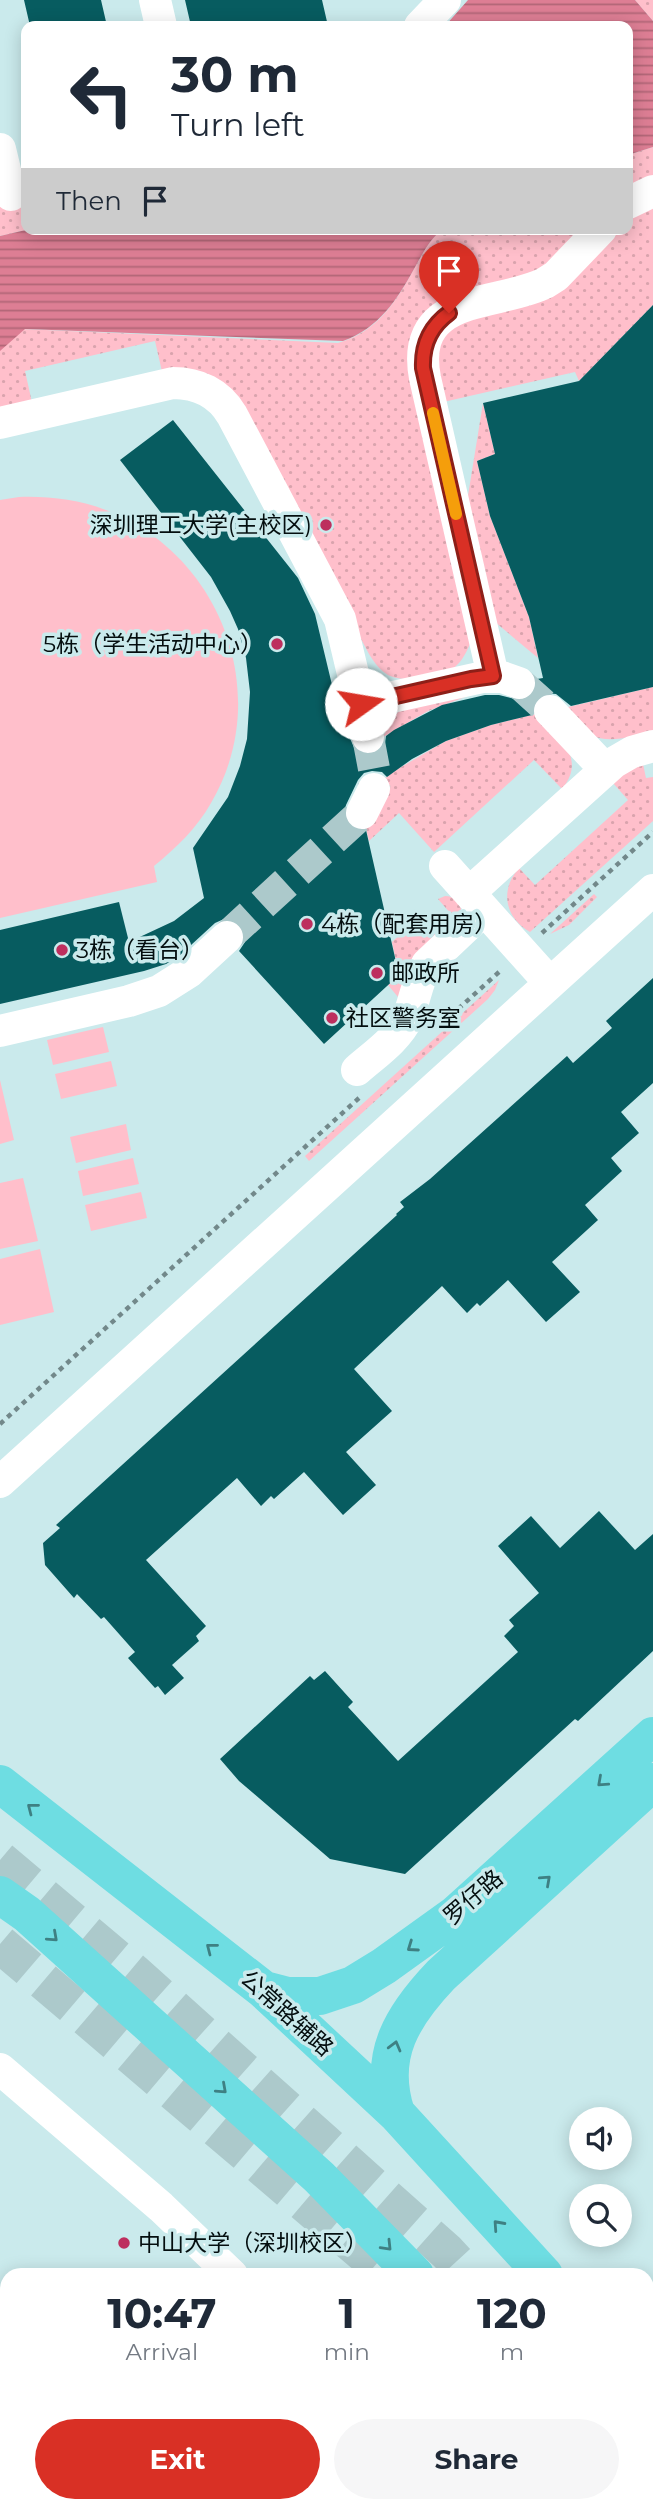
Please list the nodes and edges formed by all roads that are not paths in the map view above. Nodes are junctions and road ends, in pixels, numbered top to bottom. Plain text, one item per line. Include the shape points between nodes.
1 (155, 0) edge
2 (445, 0) edge
3 (161, 21) edge
4 (425, 21) edge
5 (0, 149) edge
6 (653, 191) edge
7 (12, 195) edge
8 (633, 201) edge
9 (595, 235) edge
10 (0, 423) edge
11 (361, 704) junction
12 (550, 711) tunnel mouth
13 (368, 737) tunnel mouth
14 (653, 747) edge
15 (605, 769) junction
16 (445, 866) dead end
17 (653, 890) edge
18 (477, 902) junction
19 (227, 937) tunnel mouth
20 (550, 983) junction
21 (0, 1031) edge
22 (357, 1070) dead end
23 (0, 1482) edge
24 (653, 1737) edge
25 (653, 1782) edge
26 (0, 1784) edge
27 (0, 1895) edge
28 (264, 1990) junction
29 (0, 2069) edge
30 (396, 2113) junction
31 (225, 2268) edge
32 (408, 2268) edge
33 (538, 2268) edge

1 - 3 street
2 - 4 street
5 - 7 street
6 - 8 street
9 - 11 street via 545,284 466,304 449,313 434,326 424,350 425,378 506,680 471,679
10 - 11 street via 173,383 197,386 216,396 232,415 340,619
11 - 13 street
12 - 15 street
14 - 15 street via 625,755
15 - 18 street
16 - 18 street
17 - 20 street
18 - 20 street
18 - 22 street via 421,974 400,1031
19 - 21 street via 189,972 159,991
20 - 23 street
24 -> 28 main road, 罗仔路 via 455,1914 384,1966 353,1985 320,1996 287,1996
30 -> 25 main road, 罗仔路 via 392,2057 401,2024 418,1999
28 -> 26 main road, 公常路辅路
27 -> 32 main road via 27,1914 319,2177
28 - 30 main road, 公常路辅路
29 - 31 street
33 -> 30 main road, 公常路辅路

